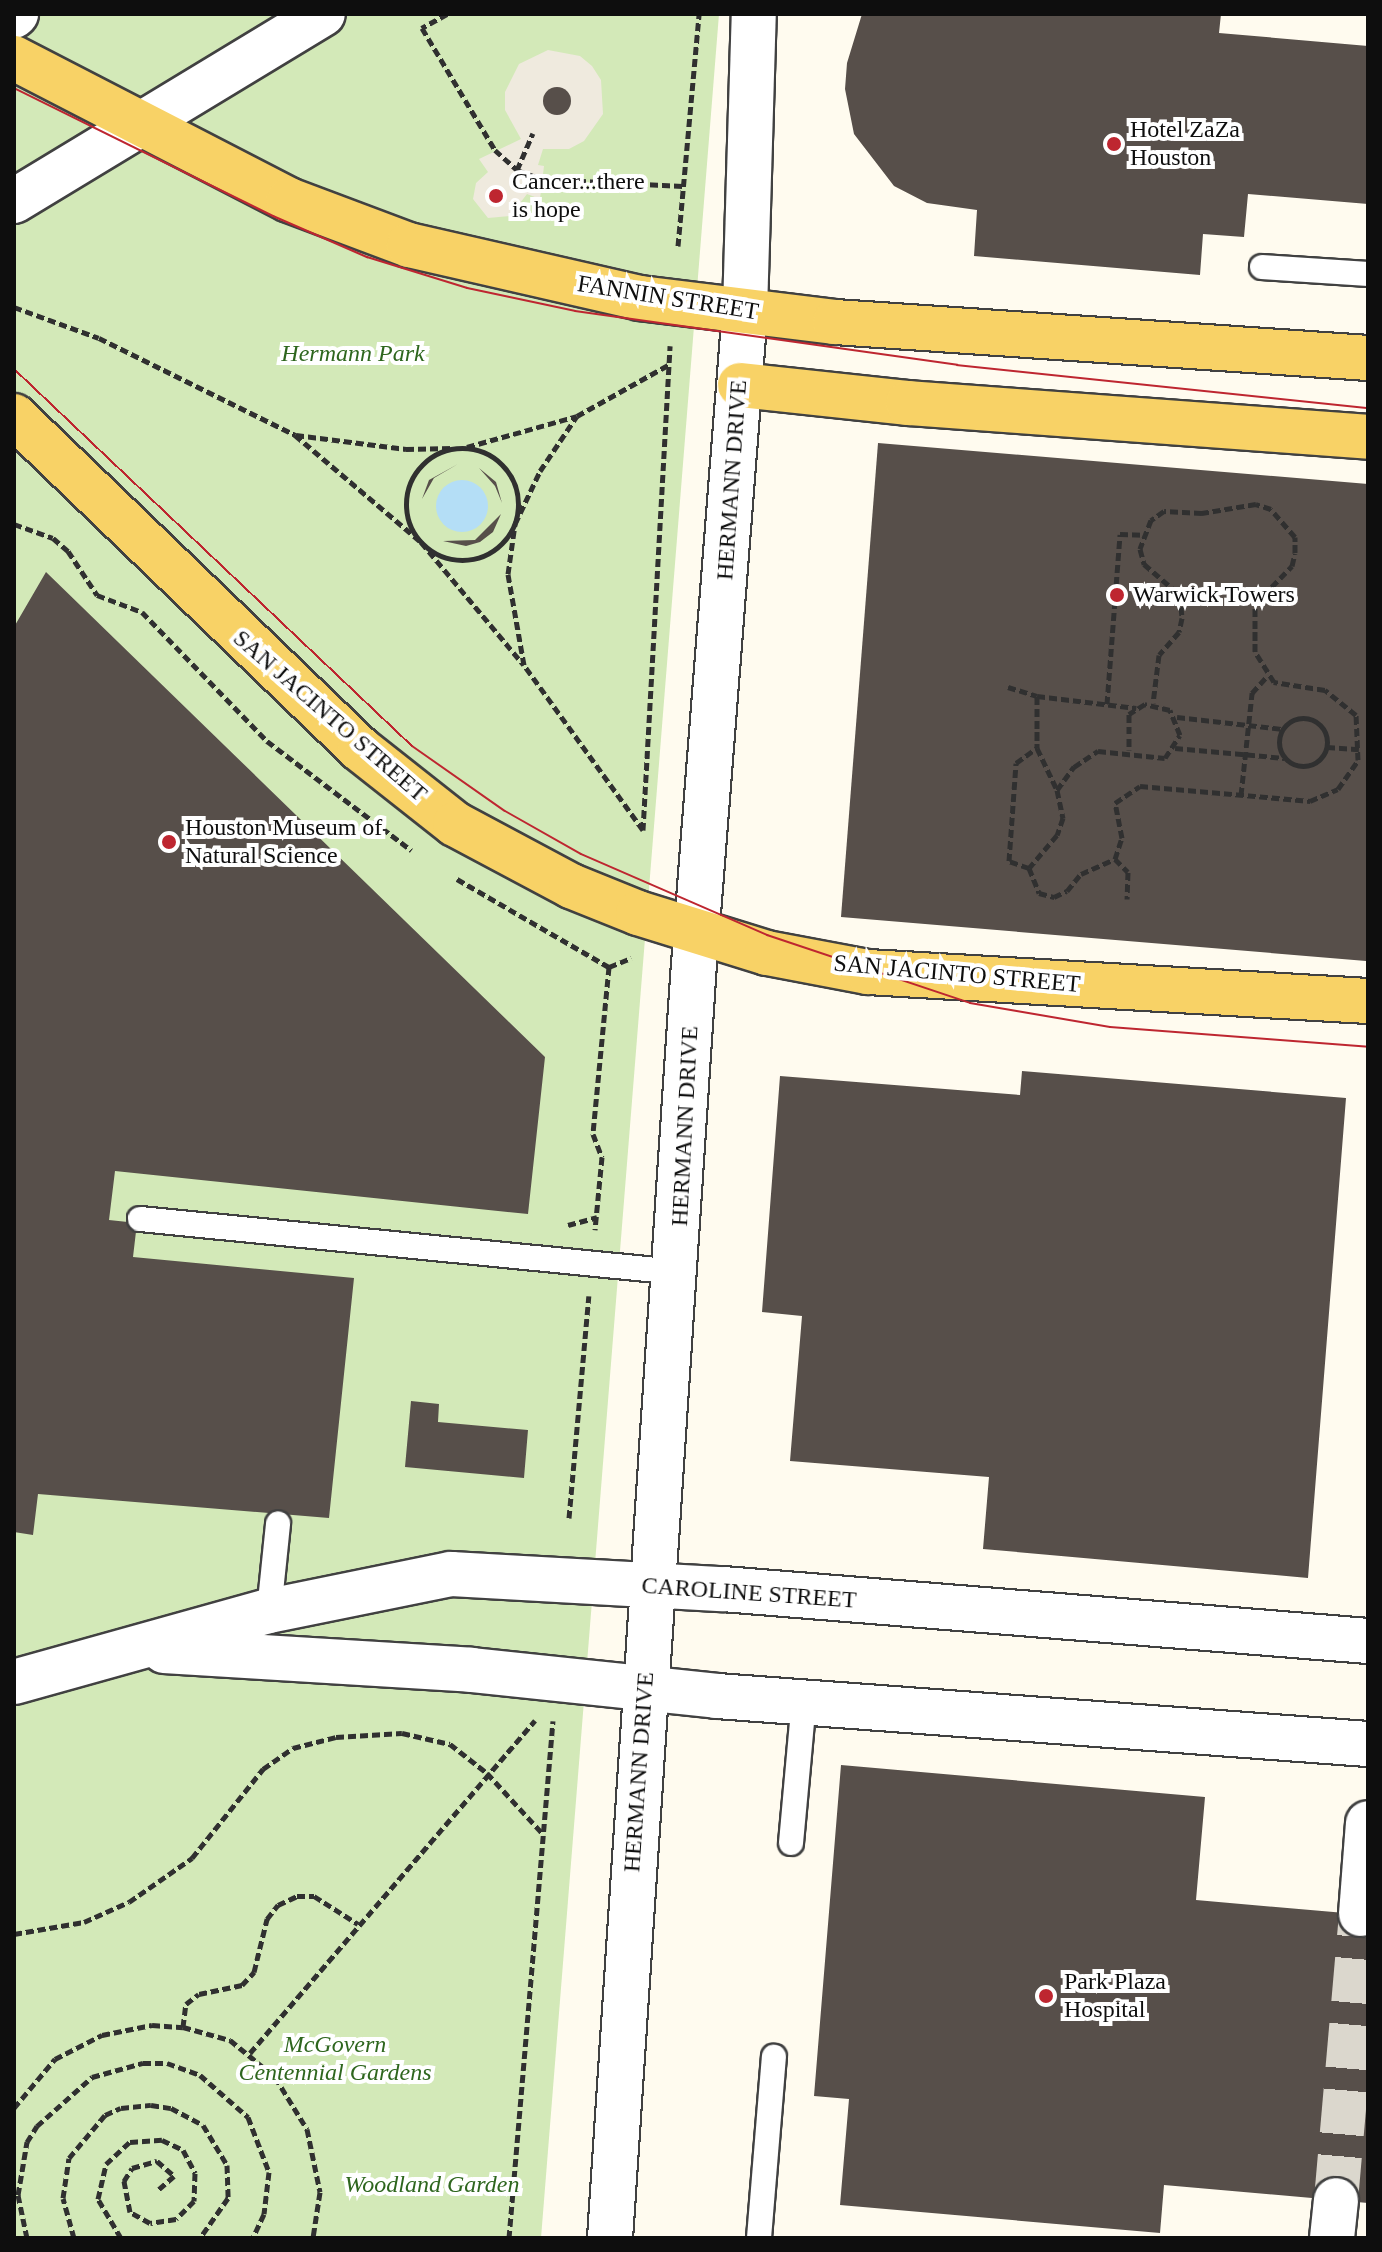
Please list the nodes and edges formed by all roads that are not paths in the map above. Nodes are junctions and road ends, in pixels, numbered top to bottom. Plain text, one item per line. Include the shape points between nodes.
1 (323, 14) edge
2 (754, 14) edge
3 (14, 58) edge
4 (143, 126) junction
5 (14, 201) edge
6 (1262, 267) dead end
7 (1368, 274) edge
8 (745, 310) junction
9 (1368, 358) edge
10 (740, 385) junction
11 (14, 416) edge
12 (1368, 437) edge
13 (698, 932) junction
14 (1368, 1001) edge
15 (140, 1219) dead end
16 (677, 1272) junction
17 (278, 1524) dead end
18 (652, 1585) junction
19 (269, 1611) junction
20 (1368, 1641) edge
21 (137, 1649) junction
22 (265, 1659) junction
23 (14, 1682) edge
24 (644, 1688) junction
25 (804, 1701) junction
26 (1368, 1744) edge
27 (1368, 1823) edge
28 (791, 1843) dead end
29 (1361, 1914) dead end
30 (774, 2057) dead end
31 (610, 2238) edge
32 (759, 2238) edge

1 - 4 street
2 - 8 street, HERMANN DRIVE
3 - 4 main road, FANNIN STREET
4 - 5 street
4 - 8 main road, FANNIN STREET via 289,200 409,245 640,298
6 - 7 lane
8 - 9 main road, FANNIN STREET via 851,324
8 - 10 street, HERMANN DRIVE
10 - 12 main road via 923,405
10 - 13 street, HERMANN DRIVE
11 - 13 main road, SAN JACINTO STREET via 243,642 360,749 455,824 571,886
13 - 14 main road, SAN JACINTO STREET via 767,953 868,972
13 - 16 street, HERMANN DRIVE
15 - 16 lane
16 - 18 street, HERMANN DRIVE
17 - 19 lane
18 - 19 street, CAROLINE STREET via 451,1574
18 - 20 street, CAROLINE STREET
18 - 24 street, HERMANN DRIVE
19 - 21 street, CAROLINE STREET
19 - 22 lane
21 - 22 street, CAROLINE STREET
21 - 23 street, CAROLINE STREET
22 - 24 street, CAROLINE STREET via 471,1670
24 - 25 street, CAROLINE STREET
24 - 31 street, HERMANN DRIVE
25 - 26 street, CAROLINE STREET
25 - 28 lane
27 - 29 street
30 - 32 lane

